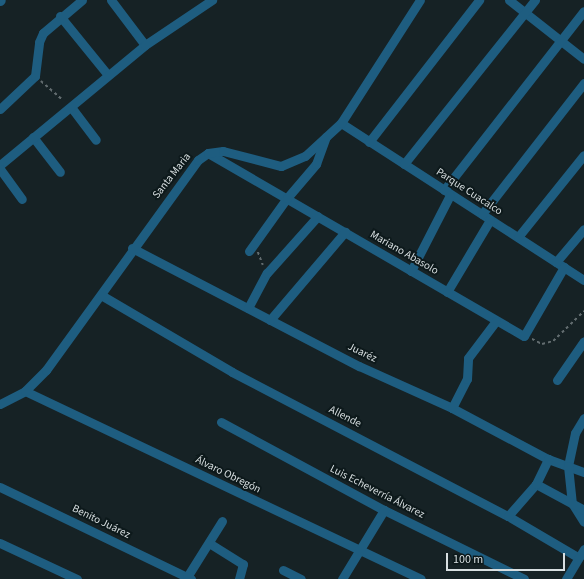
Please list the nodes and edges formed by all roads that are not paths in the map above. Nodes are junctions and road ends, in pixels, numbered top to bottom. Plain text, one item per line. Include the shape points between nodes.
1 (82, 0) edge
2 (111, 0) edge
3 (212, 0) edge
4 (420, 0) edge
5 (480, 0) edge
6 (509, 0) edge
7 (535, 0) edge
8 (584, 11) edge
9 (525, 12) junction
10 (60, 16) junction
11 (560, 42) junction
12 (146, 45) junction
13 (584, 59) edge
14 (108, 75) junction
15 (584, 83) edge
16 (71, 107) junction
17 (0, 109) edge
18 (341, 123) junction
19 (327, 136) junction
20 (33, 138) junction
21 (96, 140) dead end
22 (369, 142) junction
23 (208, 153) junction
24 (584, 155) edge
25 (404, 164) junction
26 (0, 165) edge
27 (0, 170) edge
28 (60, 172) dead end
29 (447, 193) junction
30 (287, 198) junction
31 (22, 199) dead end
32 (318, 216) junction
33 (486, 217) junction
34 (584, 229) edge
35 (345, 232) junction
36 (518, 238) junction
37 (132, 248) junction
38 (249, 251) dead end
39 (560, 264) junction
40 (411, 271) junction
41 (584, 280) edge
42 (447, 292) junction
43 (101, 295) junction
44 (248, 308) junction
45 (270, 320) junction
46 (496, 321) junction
47 (584, 341) edge
48 (558, 380) dead end
49 (25, 391) junction
50 (0, 404) edge
51 (452, 408) junction
52 (584, 418) edge
53 (221, 422) dead end
54 (548, 460) junction
55 (568, 466) junction
56 (584, 472) edge
57 (536, 484) junction
58 (0, 487) edge
59 (572, 503) junction
60 (384, 510) junction
61 (584, 510) edge
62 (508, 516) junction
63 (222, 521) dead end
64 (584, 522) edge
65 (0, 543) edge
66 (209, 543) junction
67 (584, 549) edge
68 (359, 551) junction
69 (579, 558) junction
70 (283, 570) dead end
71 (189, 578) edge
72 (77, 579) edge
73 (239, 579) edge
74 (301, 579) edge
75 (342, 579) edge
76 (421, 579) edge
77 (524, 579) edge
78 (566, 579) edge

1 - 10 street
2 - 12 street
3 - 12 street
4 - 18 street, Santa Maria
5 - 22 street
6 - 9 street
7 - 9 street
8 - 11 street
9 - 11 street
9 - 25 street
10 - 14 street
10 - 17 street via 43,33 39,42 35,76
11 - 13 street
11 - 29 street
12 - 14 street
14 - 16 street
15 - 33 street
16 - 20 street
16 - 21 street
18 - 19 street, Santa Maria
18 - 22 street, Parque Cuacalco
19 - 23 street, Santa Maria via 298,160 281,166 223,152
19 - 30 street via 316,164
20 - 26 street
20 - 28 street
22 - 25 street, Parque Cuacalco
23 - 30 street, Mariano Abasolo
23 - 37 street, Santa Maria via 198,160
24 - 36 street
25 - 29 street, Parque Cuacalco
27 - 31 street
29 - 33 street, Parque Cuacalco
29 - 40 street
30 - 32 street, Mariano Abasolo
30 - 38 street
32 - 35 street, Mariano Abasolo
32 - 44 street via 267,273
33 - 36 street, Parque Cuacalco
33 - 42 street
34 - 39 street
35 - 40 street, Mariano Abasolo
35 - 45 street
36 - 39 street, Parque Cuacalco
37 - 43 street, Santa Maria
37 - 44 street, Juaréz
39 - 41 street, Parque Cuacalco
39 - 46 street, Mariano Abasolo via 524,336
40 - 42 street, Mariano Abasolo
42 - 46 street, Mariano Abasolo
43 - 49 street, Santa Maria via 46,370
43 - 62 street, Allende via 232,372
44 - 45 street, Juaréz
45 - 51 street, Juaréz via 360,366
46 - 51 street via 468,358 467,379
47 - 48 street
49 - 50 street, Santa Maria
49 - 68 street, Álvaro Obregón
51 - 54 street, Juaréz
52 - 55 street via 575,433
53 - 60 street, Luis Echeverría Álvarez
54 - 55 street, Juaréz
54 - 57 street
55 - 56 street, Juaréz
55 - 59 street
57 - 59 street
57 - 62 street
58 - 71 street, Benito Juárez
59 - 61 street
59 - 64 street
60 - 68 street
60 - 77 street, Luis Echeverría Álvarez
62 - 69 street, Allende
63 - 66 street
65 - 72 street
66 - 71 street
66 - 73 street via 243,564
67 - 69 street
68 - 75 street
68 - 76 street, Álvaro Obregón
69 - 78 street
70 - 74 street

